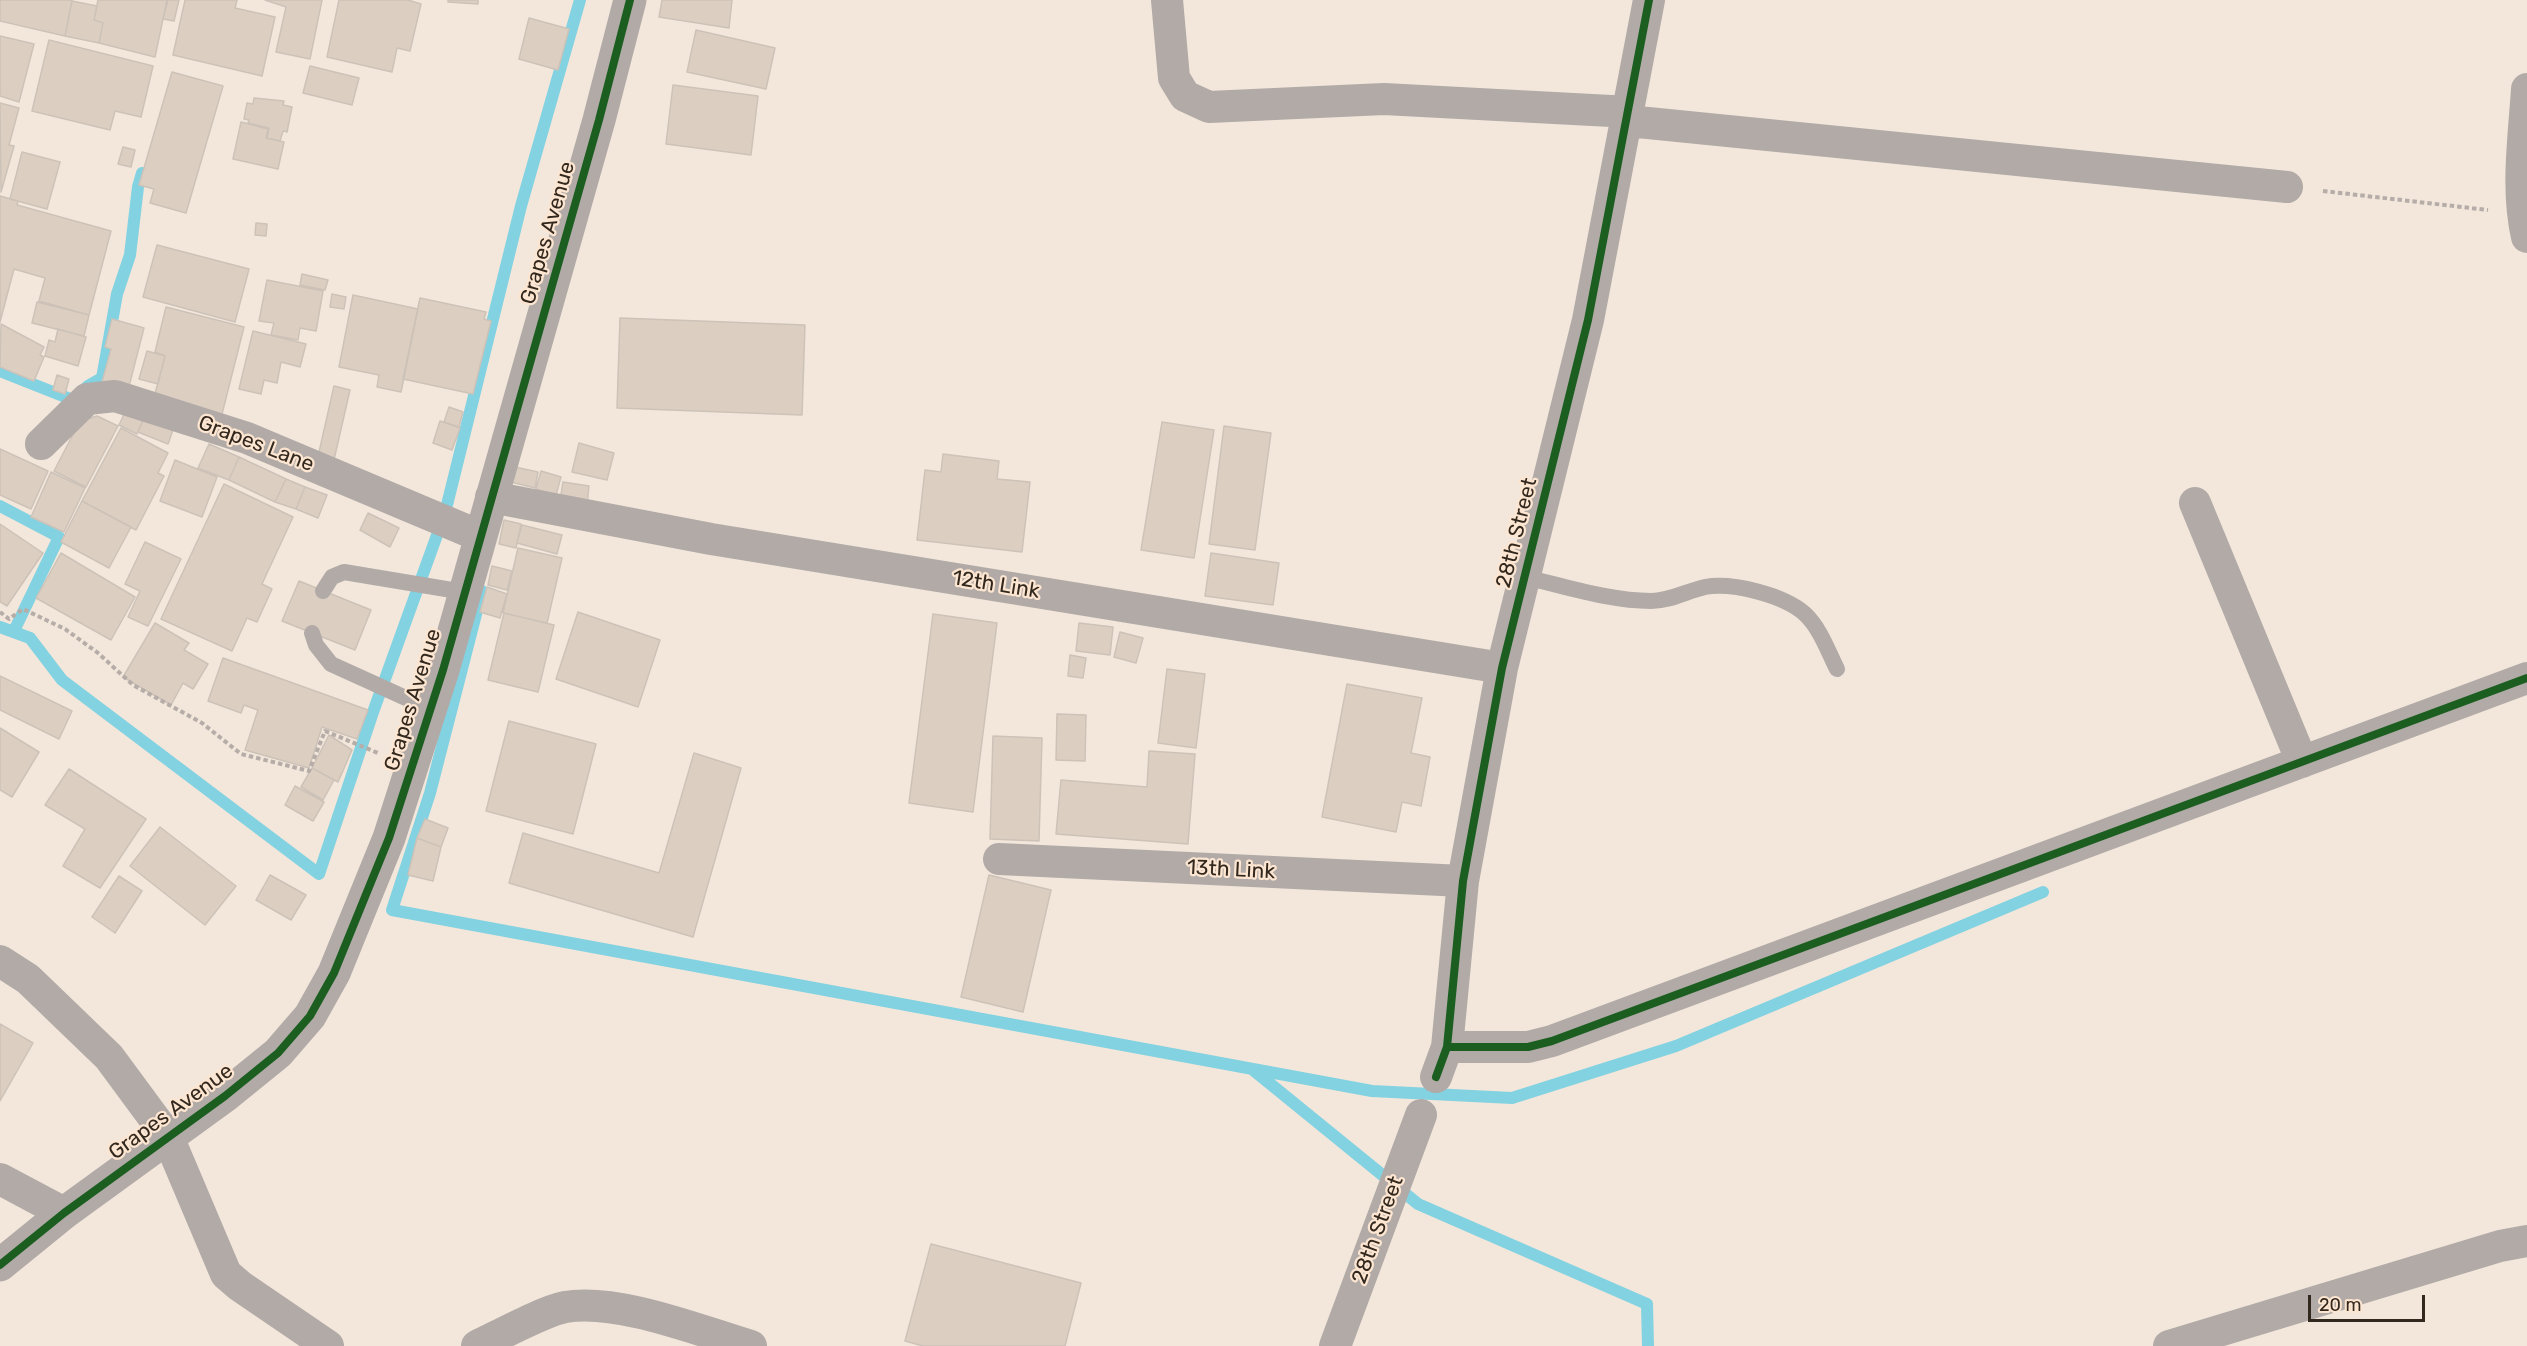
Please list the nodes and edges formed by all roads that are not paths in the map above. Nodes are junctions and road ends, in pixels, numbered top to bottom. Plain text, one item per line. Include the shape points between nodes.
1 (630, 0) edge
2 (1167, 0) edge
3 (1649, 0) edge
4 (2527, 89) edge
5 (1629, 116) junction
6 (2287, 187) road end
7 (2524, 225) edge
8 (41, 444) dead end
9 (491, 497) junction
10 (2195, 503) dead end
11 (480, 536) junction
12 (1524, 577) junction
13 (323, 591) dead end
14 (465, 592) junction
15 (312, 633) dead end
16 (1502, 668) junction
17 (1837, 669) dead end
18 (2527, 678) edge
19 (430, 709) junction
20 (2302, 762) junction
21 (999, 859) dead end
22 (1463, 882) junction
23 (0, 961) edge
24 (1447, 1047) junction
25 (1436, 1077) dead end
26 (1421, 1115) dead end
27 (168, 1137) junction
28 (0, 1179) edge
29 (64, 1213) junction
30 (2527, 1241) edge
31 (0, 1265) edge
32 (328, 1346) edge
33 (477, 1346) edge
34 (752, 1346) edge
35 (1335, 1346) edge
36 (2169, 1346) edge

1 - 9 street, Grapes Avenue
2 - 5 street via 1174,78 1185,96 1209,108 1384,99
3 - 5 street, 28th Street
4 - 7 street
5 - 6 street
5 - 12 street, 28th Street via 1588,320
8 - 11 street, Grapes Lane via 87,399 115,396 247,438
9 - 11 street, Grapes Avenue
9 - 16 street, 12th Link via 711,539
10 - 20 street
11 - 14 street, Grapes Avenue
12 - 16 street, 28th Street
12 - 17 lane via 1653,601 1706,587 1731,586 1755,591 1805,614
13 - 14 lane via 332,577 344,572
14 - 19 street, Grapes Avenue
15 - 19 lane via 331,664
16 - 22 street, 28th Street
18 - 20 street
19 - 27 street, Grapes Avenue via 388,838 334,973 310,1016 278,1053
20 - 24 street via 1552,1041 1528,1047
21 - 22 street, 13th Link
22 - 24 street, 28th Street
23 - 27 street via 27,979 109,1057
24 - 25 street, 28th Street
26 - 35 street, 28th Street
27 - 29 street, Grapes Avenue
27 - 32 street via 226,1274
28 - 29 street
29 - 31 street, Grapes Avenue
30 - 36 street
33 - 34 street via 564,1307 599,1306

